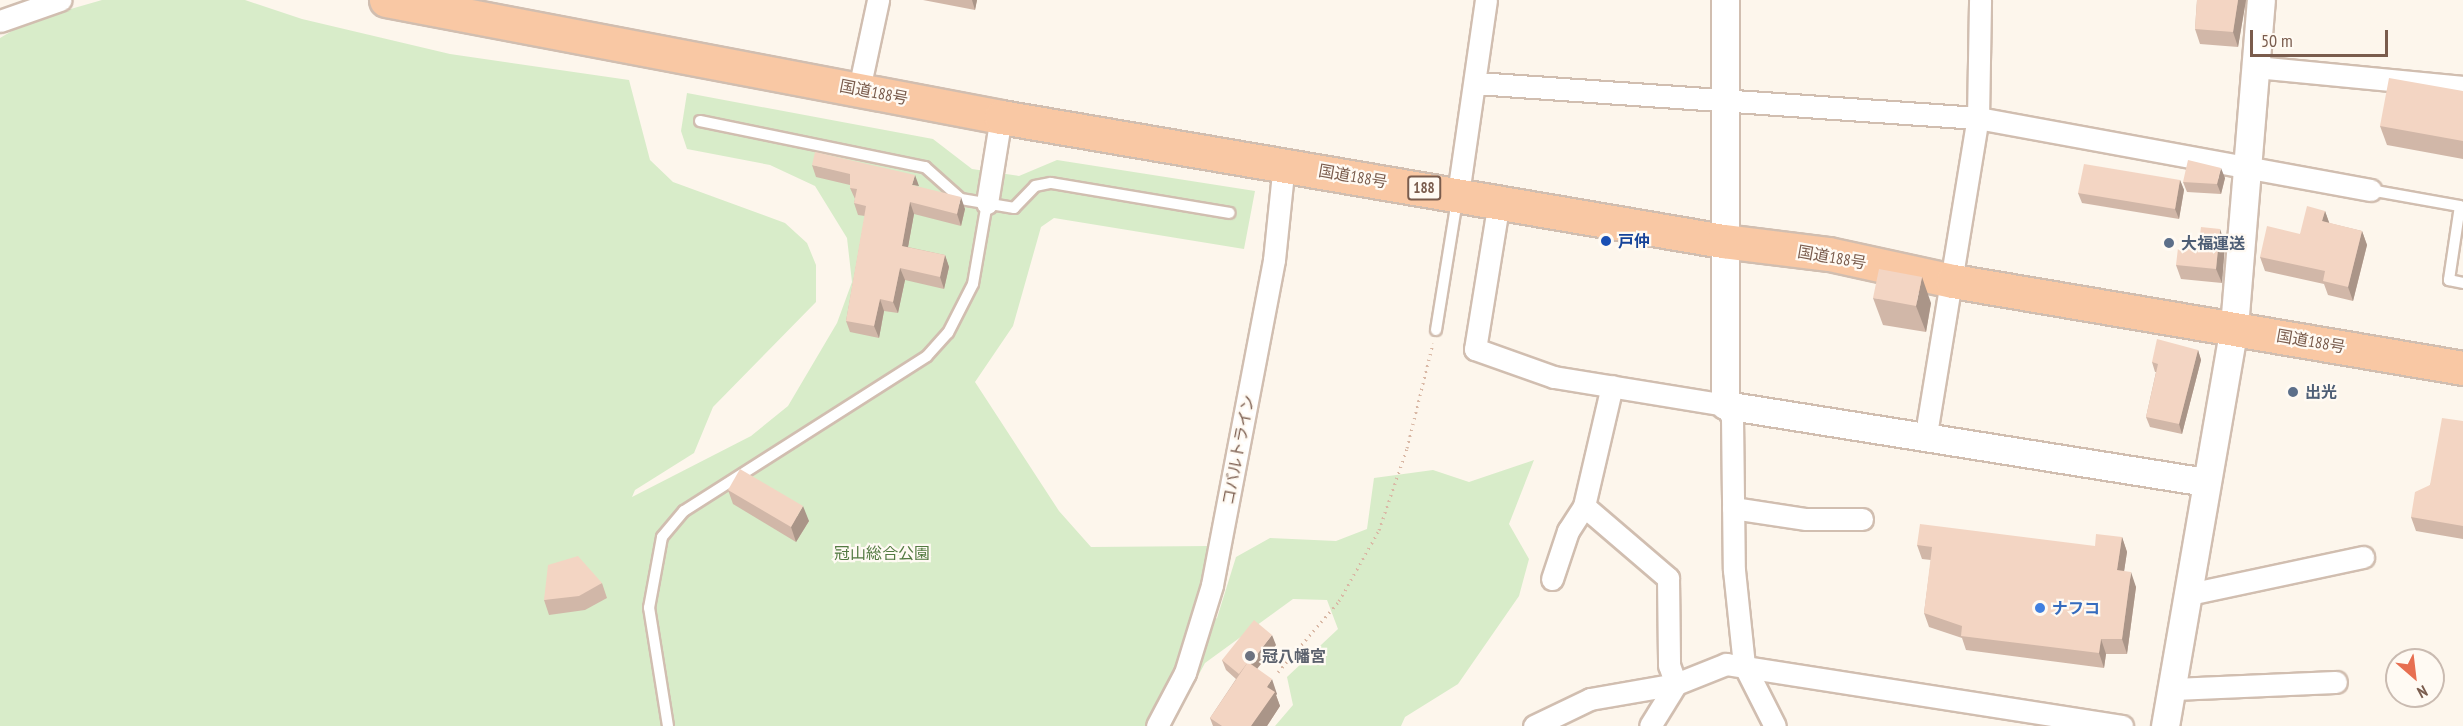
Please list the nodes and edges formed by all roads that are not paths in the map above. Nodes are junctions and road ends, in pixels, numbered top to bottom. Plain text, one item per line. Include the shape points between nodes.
1 (60, 0) edge
2 (386, 0) edge
3 (878, 0) edge
4 (1486, 0) edge
5 (1725, 0) edge
6 (1980, 0) edge
7 (2260, 0) edge
8 (0, 21) edge
9 (2256, 67) junction
10 (1476, 83) junction
11 (2463, 87) edge
12 (859, 89) junction
13 (1724, 99) junction
14 (1001, 117) junction
15 (1978, 118) junction
16 (700, 121) dead end
17 (1284, 164) junction
18 (2249, 168) junction
19 (2370, 189) joint
20 (1458, 195) junction
21 (1499, 201) junction
22 (987, 203) junction
23 (1230, 213) dead end
24 (1723, 241) junction
25 (1953, 281) junction
26 (2463, 283) edge
27 (2234, 327) junction
28 (1436, 330) road end
29 (2463, 368) edge
30 (1612, 386) junction
31 (1725, 405) junction
32 (1925, 440) junction
33 (2205, 482) junction
34 (1584, 506) junction
35 (1733, 508) junction
36 (1862, 519) dead end
37 (2362, 557) dead end
38 (1552, 579) dead end
39 (2189, 594) junction
40 (1744, 665) junction
41 (2336, 682) dead end
42 (1676, 684) junction
43 (2173, 688) junction
44 (668, 726) edge
45 (1157, 726) edge
46 (1534, 726) edge
47 (1650, 726) edge
48 (1774, 726) edge
49 (2122, 726) edge
50 (2165, 726) edge

1 - 8 street
2 - 12 highway, 国道188号 / 188
3 - 12 street
4 - 10 street
5 - 13 street
6 - 15 street
7 - 9 street
9 - 11 street
9 - 18 street
10 - 13 street
10 - 20 street
12 - 14 highway, 国道188号 / 188
13 - 15 street
13 - 24 street
14 - 17 highway, 国道188号 / 188
14 - 22 street
15 - 18 street
15 - 25 street
16 - 22 lane via 925,167 961,199
17 - 20 highway, 国道188号 / 188
17 - 45 street, コバルトライン via 1272,272 1212,585 1185,673
18 - 19 street
18 - 27 street
19 - 26 lane via 2460,206 2448,280
20 - 21 highway, 国道188号 / 188
20 - 28 lane
21 - 24 highway, 国道188号 / 188
21 - 30 street via 1475,349 1554,376
22 - 23 lane via 1014,208 1035,186 1052,183
22 - 44 lane via 973,284 948,333 927,356 684,511 662,537 649,608
24 - 25 highway, 国道188号 / 188 via 1829,254
24 - 31 street
25 - 27 highway, 国道188号 / 188
25 - 32 street
27 - 29 highway, 国道188号 / 188
27 - 33 street
30 - 31 street
30 - 34 street
31 - 32 street
31 - 35 street via 1732,417
32 - 33 street
33 - 39 street
34 - 38 street via 1568,531
34 - 42 street via 1664,569 1669,666
35 - 36 street via 1806,519
35 - 40 street
37 - 39 street
39 - 43 street
40 - 42 street via 1725,664
40 - 48 street
40 - 49 street
41 - 43 street
42 - 46 street via 1590,699
42 - 47 street
43 - 50 street

